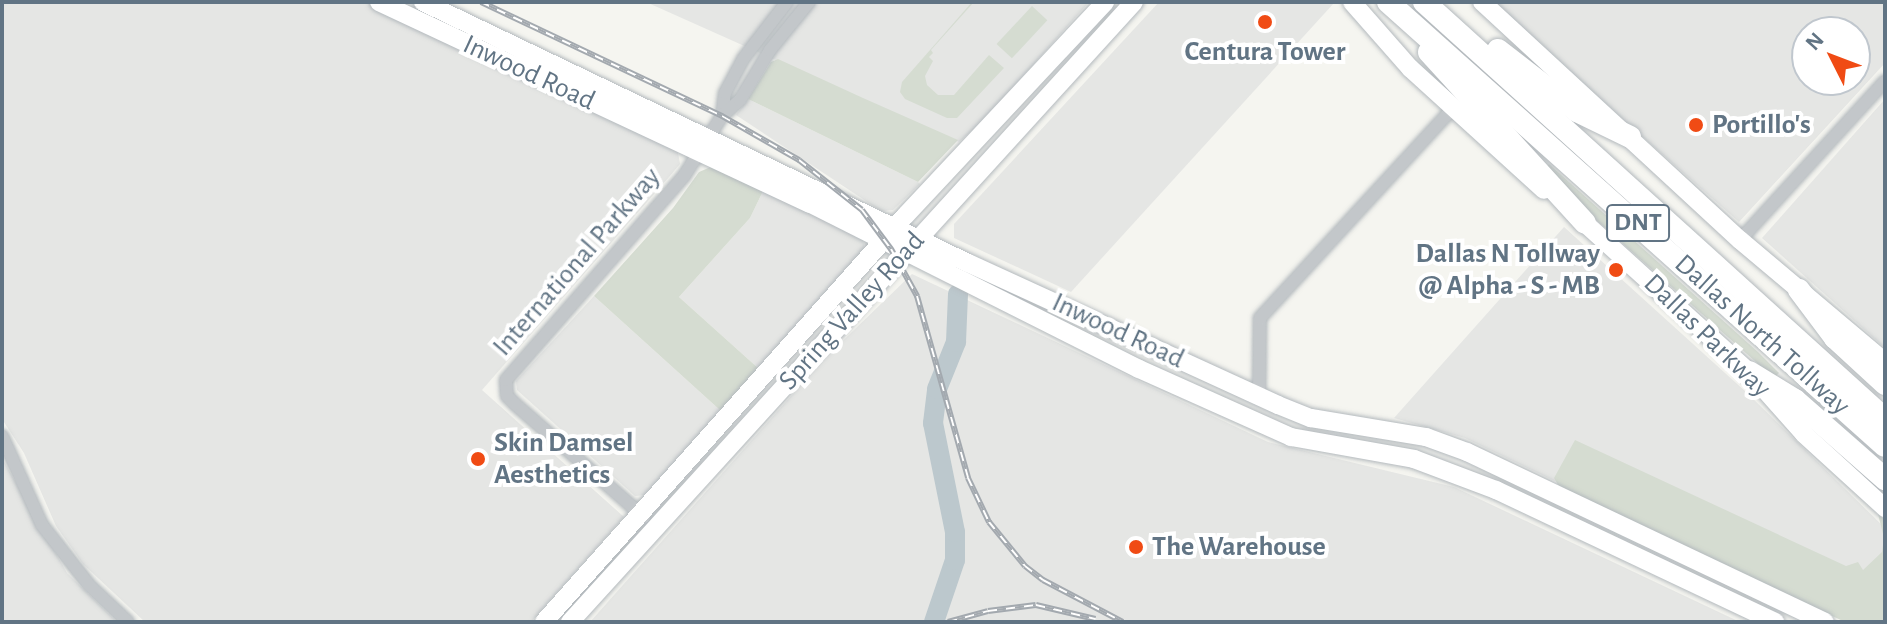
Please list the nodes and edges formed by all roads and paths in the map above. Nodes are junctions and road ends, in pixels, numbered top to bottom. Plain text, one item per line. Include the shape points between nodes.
1 (379, 2) edge
2 (423, 2) edge
3 (787, 2) edge
4 (809, 2) edge
5 (1105, 2) edge
6 (1134, 2) edge
7 (1352, 2) edge
8 (1388, 2) edge
9 (1424, 2) edge
10 (1438, 2) edge
11 (1482, 2) edge
12 (471, 35) junction
13 (1885, 81) edge
14 (1027, 88) junction
15 (1453, 108) junction
16 (722, 116) junction
17 (709, 137) junction
18 (1630, 137) junction
19 (974, 144) junction
20 (1001, 147) junction
21 (698, 154) junction
22 (971, 179) junction
23 (1585, 223) junction
24 (890, 233) junction
25 (918, 238) junction
26 (1740, 240) junction
27 (905, 252) junction
28 (1799, 290) junction
29 (1097, 320) junction
30 (1084, 344) junction
31 (1885, 362) edge
32 (1749, 372) junction
33 (1885, 384) edge
34 (1259, 396) junction
35 (731, 413) junction
36 (1251, 418) junction
37 (1885, 419) edge
38 (747, 427) junction
39 (2, 436) edge
40 (1885, 446) edge
41 (1885, 479) edge
42 (1539, 487) junction
43 (1530, 507) junction
44 (1885, 508) edge
45 (649, 522) junction
46 (1818, 620) edge
47 (128, 622) edge
48 (544, 622) edge
49 (570, 622) edge
50 (1775, 622) edge

1 - 12 main road, Inwood Road
2 - 12 main road, Inwood Road
3 - 16 street, International Parkway via 743,59 725,93
4 - 16 street, International Parkway via 770,50 740,100
5 - 14 main road, Spring Valley Road
6 - 20 main road, Spring Valley Road
7 - 15 main road, Dallas Parkway
8 - 23 highway
8 - 40 highway, Dallas North Tollway / DNT
9 - 37 highway, Dallas North Tollway / DNT
10 - 18 highway via 1577,111
11 - 18 main road
12 - 17 main road, Inwood Road
12 - 21 main road, Inwood Road
13 - 26 street
14 - 19 main road, Spring Valley Road
14 - 20 main road via 999,132
15 - 23 main road, Dallas Parkway
15 - 34 street via 1260,318
16 - 17 street, International Parkway
17 - 21 street, International Parkway
17 - 24 main road, Inwood Road
18 - 26 main road
19 - 22 main road via 980,155
19 - 24 main road, Spring Valley Road
20 - 22 main road, Spring Valley Road
21 - 24 main road, Inwood Road
21 - 45 street, International Parkway via 513,370 505,388 515,404
22 - 25 main road, Spring Valley Road
23 - 32 main road, Dallas Parkway
24 - 25 main road, Inwood Road
24 - 27 main road, Inwood Road
24 - 35 main road, Spring Valley Road
25 - 27 main road, Spring Valley Road
25 - 29 main road, Inwood Road
26 - 28 main road
27 - 30 main road, Inwood Road
27 - 38 main road, Spring Valley Road
28 - 31 main road
28 - 33 highway via 1835,338
29 - 30 main road
29 - 34 main road, Inwood Road
30 - 36 main road, Inwood Road
32 - 41 highway via 1795,400
32 - 44 main road, Dallas Parkway via 1804,434
34 - 36 main road
34 - 42 main road, Inwood Road via 1311,418 1426,437
35 - 38 main road
35 - 45 main road, Spring Valley Road
36 - 43 main road, Inwood Road via 1291,437 1414,459
38 - 45 main road, Spring Valley Road
39 - 47 street via 42,525 89,585
42 - 43 main road
42 - 46 main road, Inwood Road
43 - 50 main road, Inwood Road
45 - 48 main road, Spring Valley Road
45 - 49 main road, Spring Valley Road

